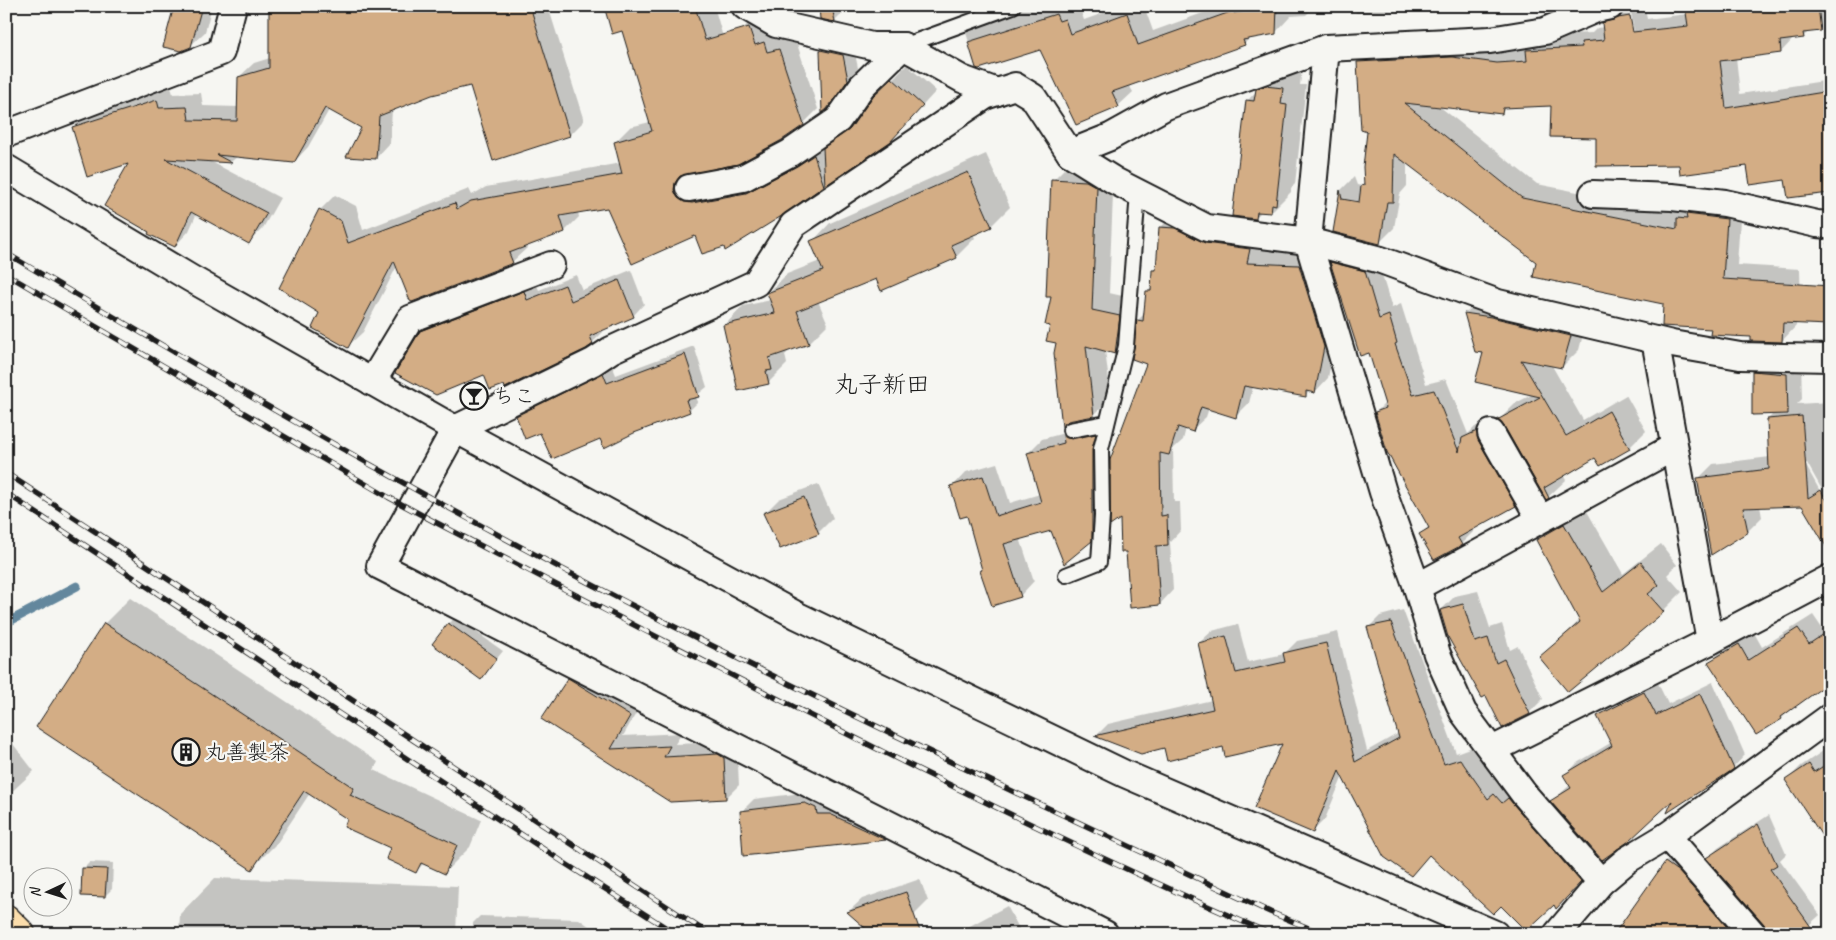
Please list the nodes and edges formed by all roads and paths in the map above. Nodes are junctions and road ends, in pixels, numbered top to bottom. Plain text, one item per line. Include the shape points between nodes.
1 (233, 6) edge
2 (745, 6) edge
3 (1013, 6) edge
4 (1610, 6) edge
5 (902, 46) junction
6 (1326, 48) junction
7 (997, 92) junction
8 (6, 134) edge
9 (1070, 153) junction
10 (6, 168) edge
11 (689, 188) dead end
12 (1138, 193) junction
13 (1593, 194) dead end
14 (1830, 225) edge
15 (1308, 241) junction
16 (551, 265) dead end
17 (1654, 340) junction
18 (1830, 358) edge
19 (372, 382) junction
20 (1107, 423) junction
21 (455, 429) junction
22 (1070, 430) dead end
23 (1491, 433) dead end
24 (1674, 447) junction
25 (1540, 519) junction
26 (1066, 575) dead end
27 (1830, 578) edge
28 (1417, 587) junction
29 (1710, 641) junction
30 (1830, 717) edge
31 (1492, 750) junction
32 (1667, 836) junction
33 (1601, 882) junction
34 (6, 920) edge
35 (21, 934) edge
36 (1105, 934) edge
37 (1495, 934) edge
38 (1557, 934) edge
39 (1753, 934) edge

1 - 8 street via 221,52
2 - 5 street via 776,24 872,46
3 - 5 lane
4 - 6 street via 1545,30 1490,40
5 - 7 street via 962,80
5 - 11 street via 862,86 838,120 790,153 743,178
6 - 9 street via 1166,106 1110,137
6 - 15 street
7 - 9 street via 1015,86 1033,97
7 - 21 street via 985,96 793,225 756,283 611,350 593,362
9 - 12 street
10 - 19 street
12 - 15 street via 1207,228
12 - 20 lane via 1126,346
13 - 14 street via 1725,203
15 - 17 street via 1380,260 1498,303
15 - 28 street via 1383,492
16 - 19 street via 410,319
17 - 18 street via 1740,356
17 - 24 street
19 - 21 street
20 - 22 lane
20 - 26 lane via 1101,449 1099,562
21 - 36 street via 380,566
21 - 37 street via 798,616 1116,770
23 - 25 street
24 - 25 street
24 - 29 street
25 - 28 street
27 - 29 street
28 - 31 street via 1437,654 1462,712
29 - 31 street
30 - 32 street
31 - 33 street via 1524,794
32 - 33 street via 1627,860
32 - 39 street
33 - 38 street
34 - 35 highway

